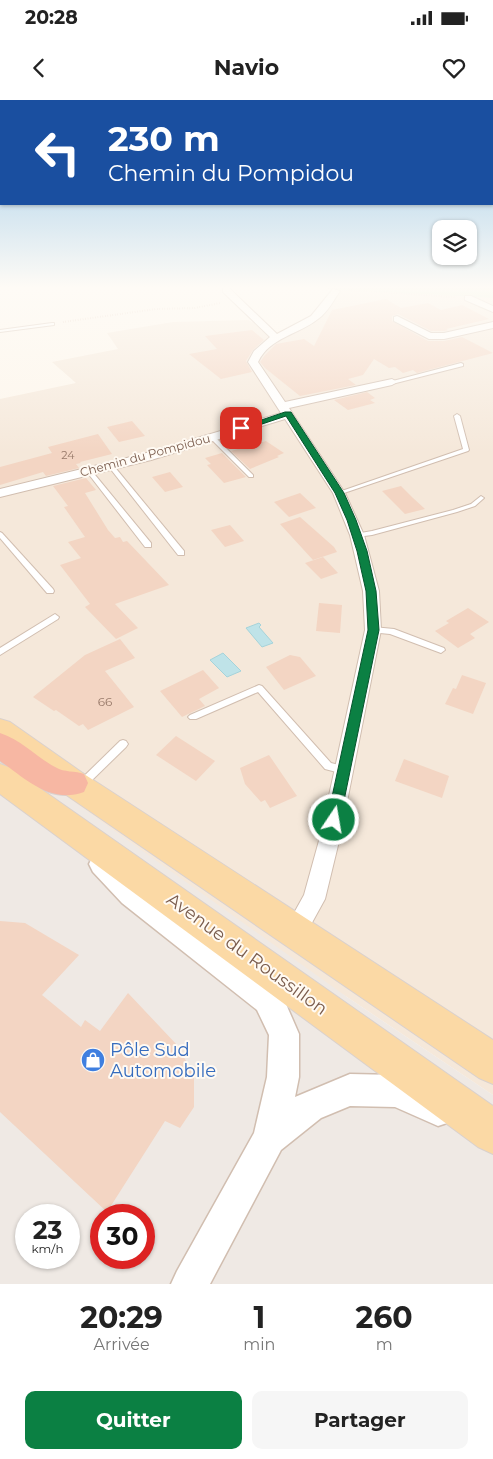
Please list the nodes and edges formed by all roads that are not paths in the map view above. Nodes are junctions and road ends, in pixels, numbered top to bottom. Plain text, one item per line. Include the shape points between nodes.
1 (268, 342) edge
2 (461, 365) dead end
3 (392, 382) joint
4 (285, 410) junction
5 (457, 416) dead end
6 (212, 437) junction
7 (111, 466) junction
8 (89, 471) junction
9 (251, 476) dead end
10 (0, 493) edge
11 (339, 493) junction
12 (481, 498) dead end
13 (0, 534) edge
14 (358, 535) junction
15 (148, 544) dead end
16 (181, 553) dead end
17 (50, 591) dead end
18 (55, 617) dead end
19 (374, 630) junction
20 (441, 650) dead end
21 (0, 652) edge
22 (193, 717) dead end
23 (0, 730) edge
24 (122, 744) dead end
25 (0, 745) edge
26 (344, 770) junction
27 (0, 777) edge
28 (76, 785) junction
29 (62, 821) junction
30 (295, 931) junction
31 (493, 1064) edge
32 (493, 1134) edge
33 (269, 1138) junction
34 (190, 1284) edge

1 - 4 street via 256,354 253,362
2 - 3 lane
3 - 4 street, Chemin du Pompidou
4 - 6 street, Chemin du Pompidou
4 - 11 street
5 - 11 lane via 466,450
6 - 7 street, Chemin du Pompidou
6 - 9 lane
7 - 8 street, Chemin du Pompidou
7 - 16 lane
8 - 10 street, Chemin du Pompidou
8 - 15 lane
11 - 14 street
12 - 14 lane via 473,505 455,511
13 - 17 lane
14 - 19 street via 371,591
18 - 21 lane
19 - 20 lane via 391,632
19 - 26 street
22 - 26 lane via 259,688 328,766
23 - 28 main road
24 - 28 lane
25 - 28 highway via 53,782
26 - 30 street via 314,900
27 - 29 main road, Avenue du Roussillon
28 - 30 main road
29 - 32 main road, Avenue du Roussillon
29 - 33 street via 131,894 268,999 284,1034 284,1077
30 - 31 main road
32 - 33 street via 396,1091 350,1090 310,1106
33 - 34 street

